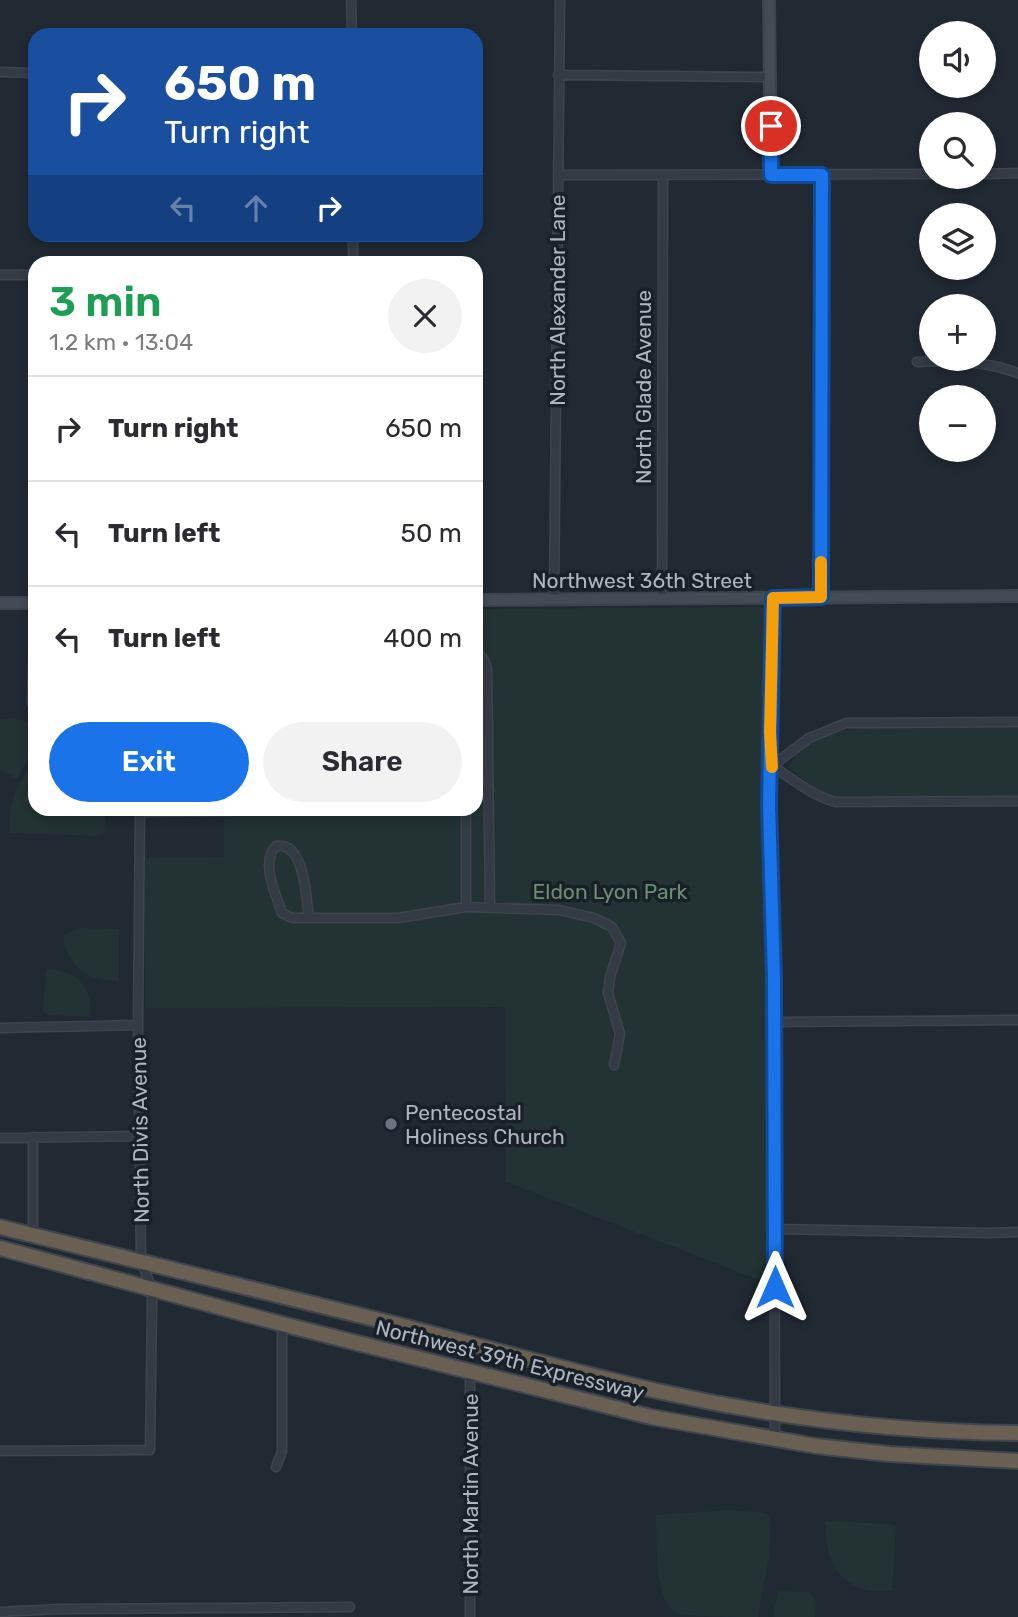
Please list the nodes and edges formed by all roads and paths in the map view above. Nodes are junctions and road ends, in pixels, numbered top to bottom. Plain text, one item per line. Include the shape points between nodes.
1 (351, 0) edge
2 (560, 0) edge
3 (769, 0) edge
4 (352, 28) edge
5 (0, 72) edge
6 (28, 72) edge
7 (558, 75) junction
8 (771, 77) junction
9 (1018, 173) edge
10 (919, 174) edge
11 (996, 174) edge
12 (558, 175) junction
13 (663, 175) junction
14 (771, 175) junction
15 (822, 175) junction
16 (0, 275) edge
17 (28, 275) edge
18 (917, 362) dead end
19 (1018, 373) edge
20 (1018, 596) edge
21 (821, 597) junction
22 (773, 598) junction
23 (554, 599) junction
24 (662, 599) junction
25 (483, 600) edge
26 (28, 602) edge
27 (0, 603) edge
28 (483, 659) edge
29 (1018, 722) edge
30 (772, 766) junction
31 (483, 790) edge
32 (489, 790) junction
33 (1018, 801) edge
34 (140, 816) edge
35 (466, 816) edge
36 (466, 907) junction
37 (489, 908) junction
38 (309, 918) junction
39 (1018, 1020) edge
40 (773, 1022) junction
41 (138, 1025) junction
42 (0, 1028) edge
43 (614, 1065) dead end
44 (140, 1136) junction
45 (33, 1137) junction
46 (0, 1138) edge
47 (0, 1227) edge
48 (776, 1229) junction
49 (1018, 1232) edge
50 (33, 1235) junction
51 (0, 1248) edge
52 (142, 1261) junction
53 (152, 1289) junction
54 (387, 1322) junction
55 (282, 1324) junction
56 (474, 1345) junction
57 (379, 1348) junction
58 (470, 1371) junction
59 (775, 1412) junction
60 (961, 1432) junction
61 (1018, 1433) edge
62 (775, 1440) junction
63 (0, 1451) edge
64 (962, 1459) junction
65 (1018, 1461) edge
66 (276, 1467) dead end
67 (350, 1607) dead end
68 (0, 1612) edge
69 (218, 1613) edge
70 (470, 1617) edge

1 - 4 street
2 - 7 street, North Alexander Lane
3 - 8 street
5 - 6 street
7 - 8 street
7 - 12 street, North Alexander Lane
8 - 14 street
9 - 11 street
10 - 15 street
12 - 13 street
12 - 23 street, North Alexander Lane
13 - 14 street
13 - 24 street, North Glade Avenue
14 - 15 street
15 - 21 street
16 - 17 street
18 - 19 street via 994,364
20 - 21 street, Northwest 36th Street
21 - 22 street, Northwest 36th Street
22 - 24 street, Northwest 36th Street
22 - 30 street
23 - 24 street, Northwest 36th Street
23 - 25 street, Northwest 36th Street
26 - 27 street
28 - 32 street via 487,668
29 - 30 street via 846,723 809,738
30 - 33 street via 816,797 835,802
30 - 40 street
31 - 32 street
32 - 37 street
34 - 41 street, North Divis Avenue
35 - 36 street
36 - 37 street
36 - 38 street via 398,918
37 - 43 street via 559,910 594,918 620,937 608,993 620,1034
38 - 38 street via 299,859 292,849 276,846 268,862 282,913
39 - 40 street
40 - 48 street
41 - 42 street
41 - 44 street, North Divis Avenue
44 - 45 street
44 - 52 street, North Divis Avenue
45 - 46 street
45 - 50 street
47 - 50 highway, Northwest 39th Expressway
48 - 49 street
48 - 59 street
50 - 52 highway, Northwest 39th Expressway
51 - 53 highway, Northwest 39th Expressway
52 - 53 street, North Divis Avenue
52 - 54 highway, Northwest 39th Expressway
53 - 55 highway, Northwest 39th Expressway
53 - 63 street, North Divis Avenue via 150,1450
54 - 56 highway, Northwest 39th Expressway
54 - 57 highway
55 - 57 highway, Northwest 39th Expressway
55 - 66 street via 282,1451
56 - 58 highway
56 - 59 highway, Northwest 39th Expressway via 662,1392
57 - 58 highway, Northwest 39th Expressway
58 - 62 highway, Northwest 39th Expressway via 651,1417
58 - 70 street, North Martin Avenue
59 - 60 highway, Northwest 39th Expressway
59 - 62 street
60 - 61 highway, Northwest 39th Expressway
60 - 64 highway
62 - 64 highway, Northwest 39th Expressway
64 - 65 highway, Northwest 39th Expressway
67 - 69 street
68 - 69 street

